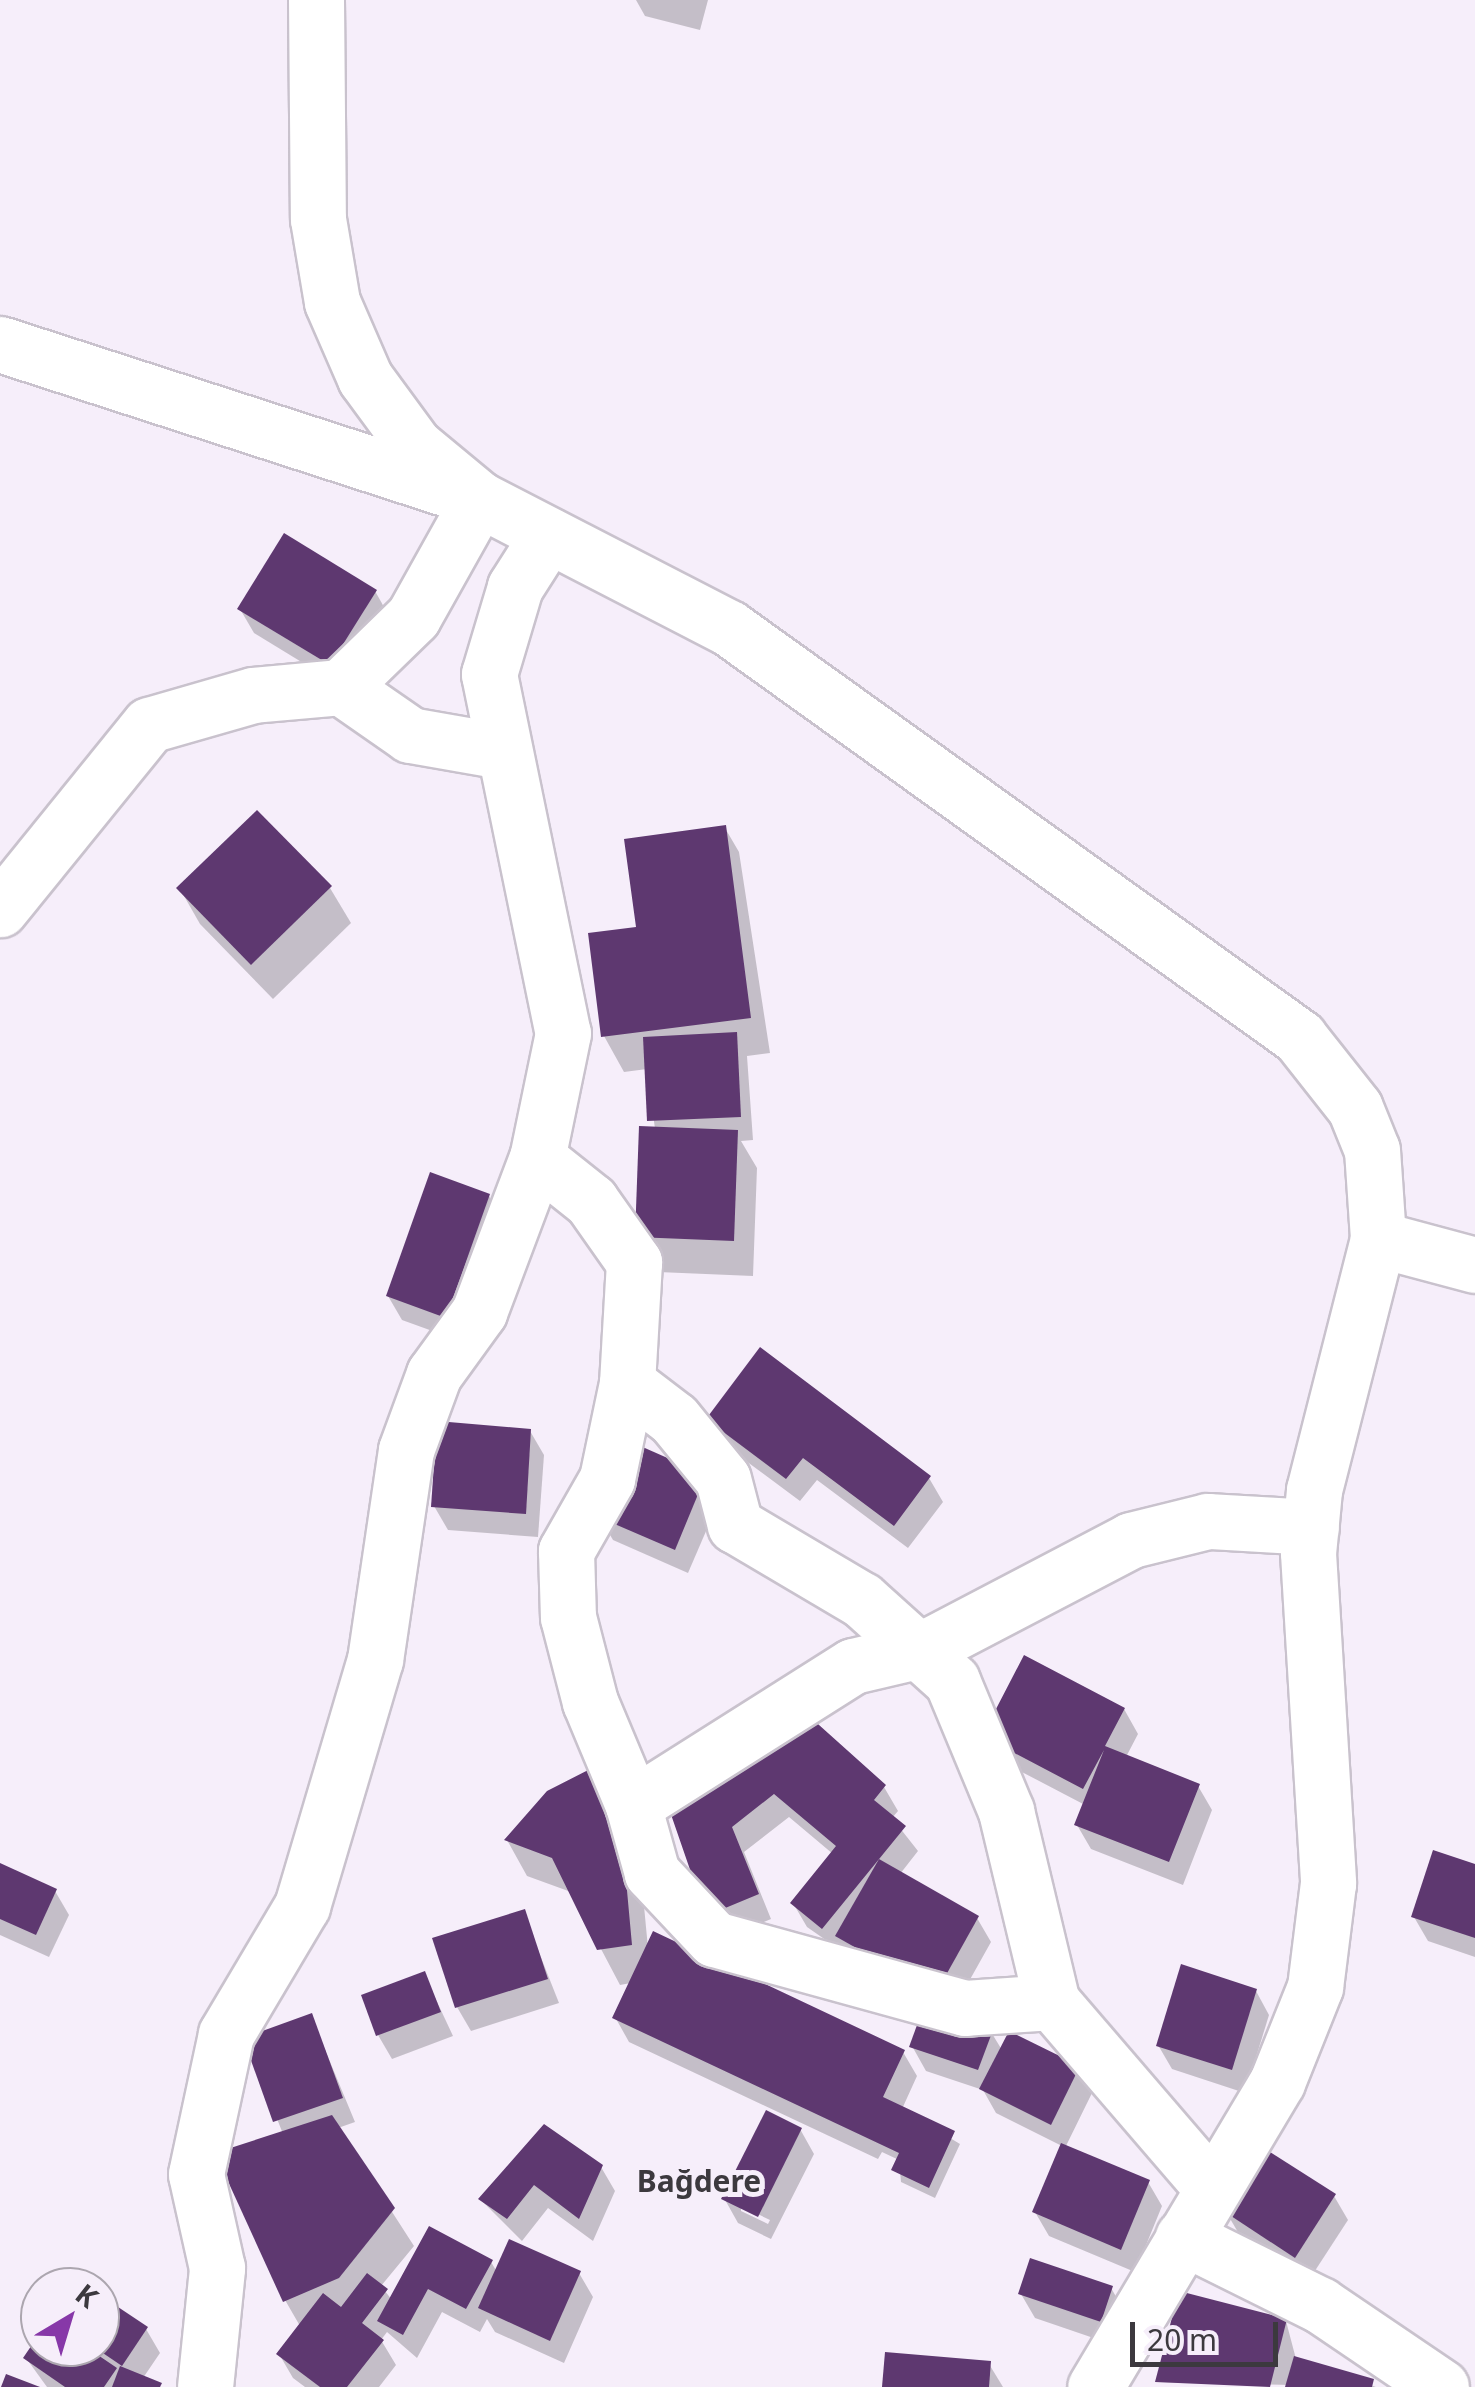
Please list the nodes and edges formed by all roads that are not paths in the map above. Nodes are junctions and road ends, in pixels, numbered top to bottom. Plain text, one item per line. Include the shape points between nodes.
1 (316, 0) edge
2 (0, 344) edge
3 (479, 499) junction
4 (548, 535) junction
5 (341, 687) junction
6 (502, 751) junction
7 (0, 909) edge
8 (536, 1158) junction
9 (1378, 1239) junction
10 (1475, 1265) edge
11 (627, 1383) junction
12 (1311, 1526) junction
13 (921, 1650) junction
14 (634, 1805) junction
15 (1052, 2002) junction
16 (1211, 2186) junction
17 (1183, 2237) junction
18 (205, 2387) edge
19 (1095, 2387) edge
20 (1441, 2387) edge

1 - 3 street via 318,219 332,302 385,406 415,446
2 - 3 street
3 - 4 street
3 - 5 street via 414,618
4 - 6 street via 515,586 489,674
4 - 9 street via 729,628 1299,1037 1355,1108 1372,1150
5 - 6 street via 410,735
5 - 7 street via 253,695 148,725
6 - 8 street via 563,1033
8 - 11 street via 592,1201 634,1262
8 - 18 street via 478,1312 434,1374 406,1450 375,1660 302,1906 226,2034 196,2174 217,2268
9 - 10 street
9 - 12 street
11 - 13 street via 674,1419 723,1479 735,1524 862,1600
11 - 14 street via 607,1480 566,1551 568,1618 590,1702
12 - 13 street via 1208,1521 1131,1540
12 - 16 street via 1328,1884 1315,1987 1277,2082
13 - 14 street via 853,1666
13 - 15 street via 952,1681 1006,1811
14 - 15 street via 652,1873 714,1938 964,2008
15 - 16 street
16 - 17 street
17 - 19 street
17 - 20 street via 1320,2306

